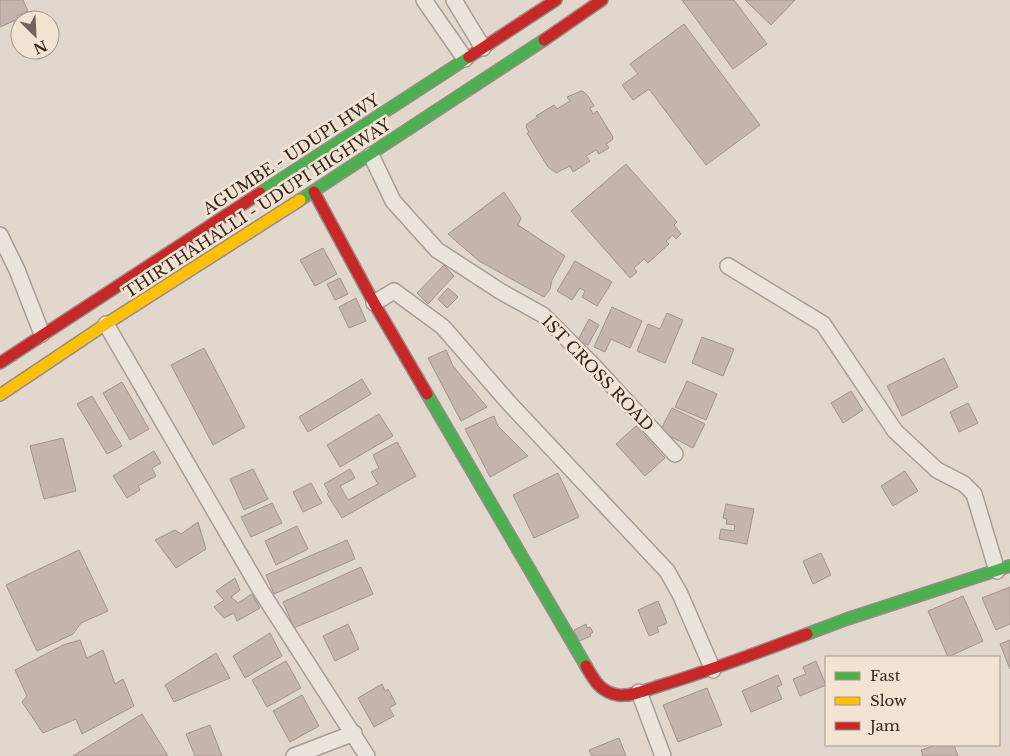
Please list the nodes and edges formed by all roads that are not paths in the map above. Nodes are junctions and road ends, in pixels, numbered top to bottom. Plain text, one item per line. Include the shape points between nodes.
1 (424, 0) edge
2 (454, 0) edge
3 (556, 0) edge
4 (602, 0) edge
5 (483, 48) junction
6 (466, 59) junction
7 (371, 155) junction
8 (314, 192) junction
9 (0, 235) edge
10 (728, 266) dead end
11 (374, 303) junction
12 (106, 324) junction
13 (42, 334) junction
14 (0, 363) edge
15 (0, 395) edge
16 (675, 454) dead end
17 (1003, 568) edge
18 (713, 670) junction
19 (639, 692) junction
20 (354, 733) junction
21 (294, 756) edge
22 (367, 756) edge
23 (663, 756) edge

1 - 6 street
2 - 5 street
3 - 5 main road, AGUMBE - UDUPI HWY
4 - 7 main road, THIRTHAHALLI - UDUPI HIGHWAY
5 - 6 main road, AGUMBE - UDUPI HWY
6 - 13 main road, AGUMBE - UDUPI HWY
7 - 8 main road, THIRTHAHALLI - UDUPI HIGHWAY
7 - 16 street, 1ST CROSS ROAD via 393,202 437,250 543,315
8 - 11 main road
8 - 12 main road, THIRTHAHALLI - UDUPI HIGHWAY
9 - 13 street
10 - 17 street via 823,324 895,431 937,470 964,484 974,494
11 - 18 street via 394,291 443,327 509,403 667,571
11 - 19 main road via 598,686 620,696
12 - 15 main road, THIRTHAHALLI - UDUPI HIGHWAY
12 - 20 street via 261,591
13 - 14 main road, AGUMBE - UDUPI HWY
17 - 18 main road via 847,619
18 - 19 main road
19 - 23 street
20 - 21 street
20 - 22 street

